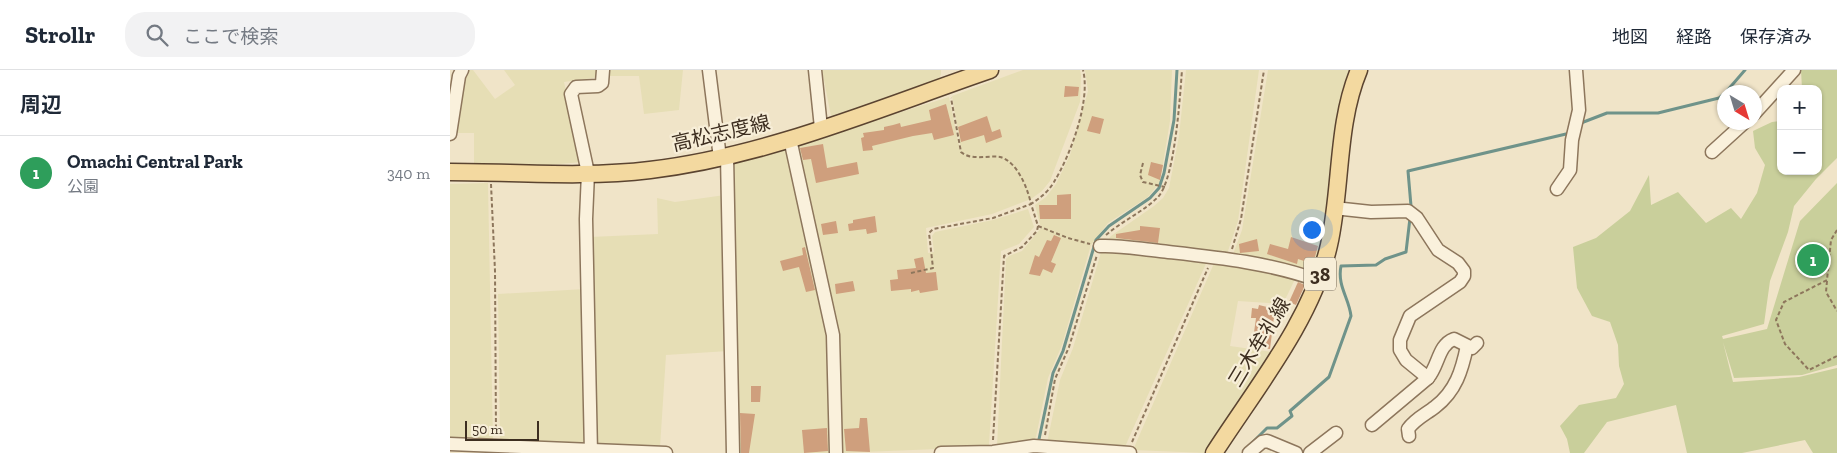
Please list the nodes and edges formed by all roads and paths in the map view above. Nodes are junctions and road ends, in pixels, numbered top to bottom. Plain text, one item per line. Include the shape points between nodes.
1 (462, 70) edge
2 (603, 70) edge
3 (709, 70) edge
4 (815, 70) edge
5 (990, 70) edge
6 (1083, 70) edge
7 (1264, 70) edge
8 (1358, 70) edge
9 (1576, 70) edge
10 (1794, 70) edge
11 (948, 85) junction
12 (1762, 105) edge
13 (821, 128) junction
14 (1736, 130) edge
15 (450, 134) edge
16 (790, 139) junction
17 (1712, 152) dead end
18 (724, 157) junction
19 (1143, 163) dead end
20 (450, 172) edge
21 (491, 172) junction
22 (588, 173) junction
23 (1165, 187) dead end
24 (1557, 189) dead end
25 (1031, 204) junction
26 (1334, 208) junction
27 (1038, 226) junction
28 (1837, 230) edge
29 (1096, 245) joint
30 (1213, 256) junction
31 (1229, 258) junction
32 (911, 273) dead end
33 (1317, 280) junction
34 (1827, 280) junction
35 (1837, 311) edge
36 (1837, 356) edge
37 (1428, 378) junction
38 (1372, 425) dead end
39 (1336, 433) dead end
40 (1409, 436) dead end
41 (450, 444) edge
42 (496, 445) junction
43 (591, 452) edge
44 (993, 452) junction
45 (1218, 452) edge
46 (666, 453) edge
47 (732, 453) edge
48 (836, 453) edge
49 (941, 453) edge
50 (1129, 453) edge
51 (1249, 453) edge
52 (1296, 453) edge
53 (1310, 453) edge

1 - 15 street
2 - 22 street via 602,83 576,87 571,94
3 - 18 street
4 - 13 street
5 - 11 main road, 高松志度線
6 - 25 path via 1084,104 1067,154 1054,182
7 - 31 path via 1241,219
8 - 26 main road, 三木牟礼線 / 38 via 1345,119
9 - 24 street via 1579,110 1570,170
10 - 12 street
11 - 13 main road, 高松志度線
11 - 25 path via 961,152 1008,160
13 - 16 main road, 高松志度線
14 - 17 street
16 - 18 main road, 高松志度線
16 - 48 street via 833,334
18 - 22 main road, 高松志度線 via 649,170
18 - 47 street
19 - 23 path via 1140,178 1143,182
20 - 21 main road, 高松志度線
21 - 22 main road, 高松志度線
21 - 42 path
22 - 43 street
25 - 27 path
25 - 32 path via 993,218 933,229 929,233 933,268
26 - 33 main road, 三木牟礼線 / 38 via 1329,244
26 - 37 street via 1408,211 1417,218 1438,250 1464,271 1460,282 1410,316 1400,340 1400,350 1406,360
27 - 29 path
27 - 44 path via 1022,248 1004,256
28 - 34 path via 1831,240
29 - 30 street via 1124,245
30 - 31 street
30 - 50 path
31 - 33 street
33 - 45 main road, 三木牟礼線 / 38 via 1288,339
34 - 35 path via 1826,292
34 - 36 path via 1784,302 1776,320 1785,344 1809,370
37 - 38 street
37 - 40 street via 1446,342 1454,339 1472,345 1455,385 1438,405 1412,424 1408,429
39 - 53 street
41 - 42 street
42 - 43 street
43 - 46 street
44 - 49 street
44 - 50 street via 1037,446
51 - 52 street via 1267,441

